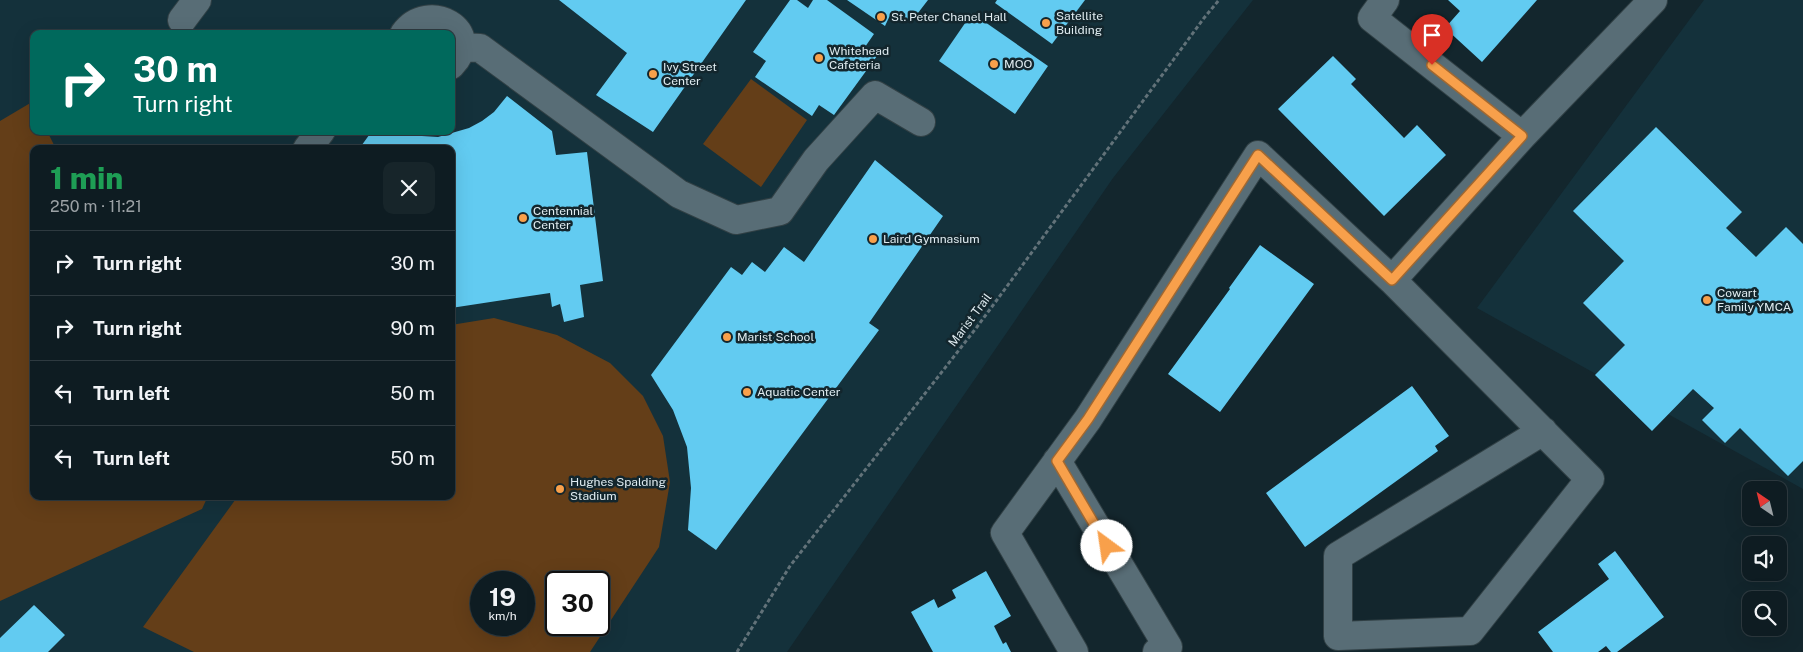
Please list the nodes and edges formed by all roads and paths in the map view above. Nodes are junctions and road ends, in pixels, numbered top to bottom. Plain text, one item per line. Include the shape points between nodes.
1 (1219, 0) edge
2 (1385, 0) edge
3 (1653, 0) edge
4 (426, 14) edge
5 (456, 56) edge
6 (922, 122) dead end
7 (318, 135) edge
8 (1522, 136) junction
9 (310, 145) edge
10 (1392, 280) junction
11 (1542, 431) junction
12 (1057, 461) junction
13 (738, 652) edge
14 (1074, 652) edge
15 (1158, 652) edge

1 - 13 path, Marist Trail via 977,327 790,566
2 - 8 street via 1372,18
3 - 8 street
4 - 5 street via 452,21 458,28 461,37
5 - 6 street via 480,48 679,194 736,220 780,211 816,160 875,95
7 - 9 street
8 - 10 street
10 - 11 street
10 - 12 street via 1258,155 1093,411
11 - 11 street via 1590,479 1470,631 1338,636 1338,556
12 - 14 street via 1005,533
12 - 15 street via 1168,647

